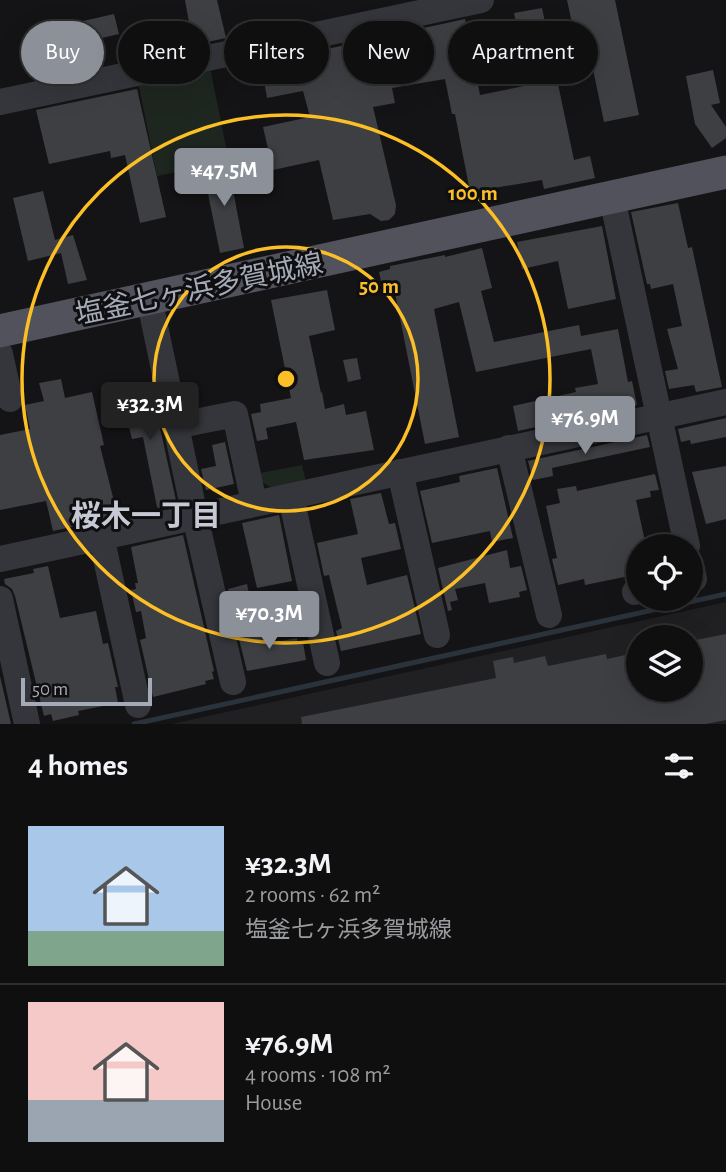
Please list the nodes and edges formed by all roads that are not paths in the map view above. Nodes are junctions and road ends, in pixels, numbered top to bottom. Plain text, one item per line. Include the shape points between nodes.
1 (481, 0) edge
2 (0, 102) edge
3 (726, 172) edge
4 (612, 198) junction
5 (149, 298) junction
6 (0, 331) edge
7 (0, 354) edge
8 (9, 399) dead end
9 (726, 402) edge
10 (658, 415) junction
11 (175, 426) junction
12 (509, 448) junction
13 (400, 472) junction
14 (291, 497) junction
15 (254, 503) junction
16 (195, 516) junction
17 (684, 534) edge
18 (101, 536) junction
19 (0, 559) edge
20 (0, 599) edge
21 (549, 615) dead end
22 (437, 635) dead end
23 (327, 663) dead end
24 (233, 682) dead end
25 (138, 705) dead end
26 (27, 724) edge

1 - 2 street
3 - 4 main road, 塩釜七ヶ浜多賀城線
4 - 5 main road, 塩釜七ヶ浜多賀城線
4 - 10 street
5 - 6 main road, 塩釜七ヶ浜多賀城線
5 - 11 street
7 - 8 street
9 - 10 street
10 - 12 street
10 - 17 street
11 - 15 street via 235,414
11 - 16 street
12 - 13 street
12 - 21 street
13 - 14 street
13 - 22 street
14 - 15 street
14 - 23 street
15 - 16 street
16 - 18 street
16 - 24 street
18 - 19 street
18 - 25 street
20 - 26 street

